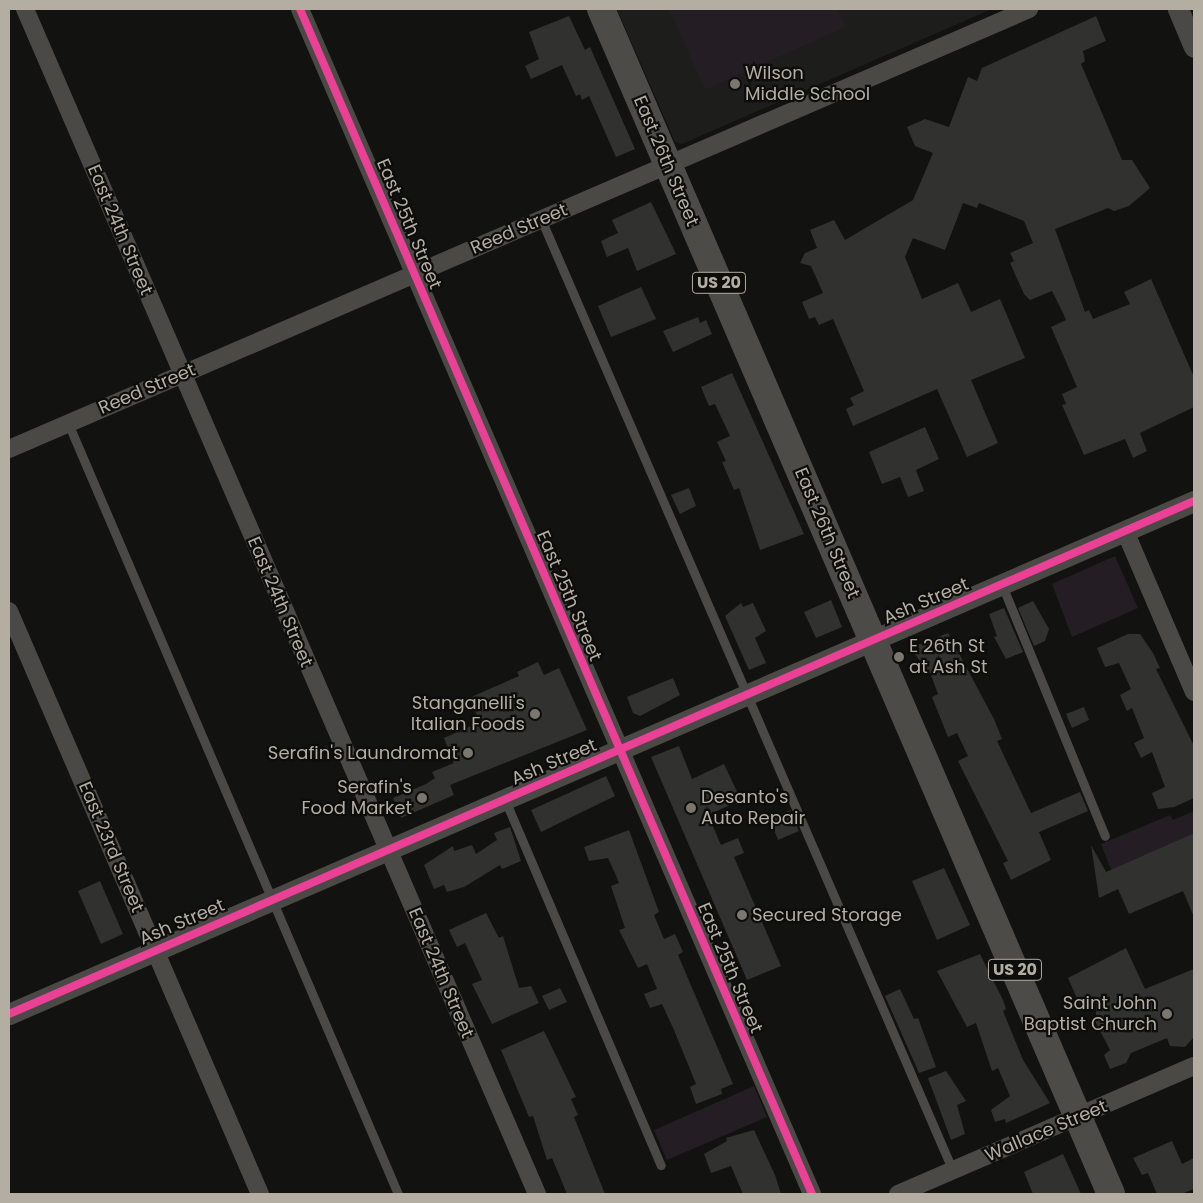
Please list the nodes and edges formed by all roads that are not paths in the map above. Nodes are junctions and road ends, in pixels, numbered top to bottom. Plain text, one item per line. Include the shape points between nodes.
1 (25, 9) edge
2 (300, 9) edge
3 (601, 9) edge
4 (1029, 9) edge
5 (1178, 9) edge
6 (1194, 47) edge
7 (668, 165) junction
8 (541, 219) junction
9 (414, 274) junction
10 (182, 374) junction
11 (68, 423) junction
12 (9, 449) edge
13 (1194, 502) edge
14 (1125, 531) junction
15 (1002, 584) junction
16 (9, 611) edge
17 (873, 640) junction
18 (1194, 692) edge
19 (749, 694) junction
20 (620, 750) junction
21 (505, 799) junction
22 (1105, 836) dead end
23 (388, 850) junction
24 (270, 901) junction
25 (155, 950) junction
26 (9, 1014) edge
27 (1194, 1066) edge
28 (1078, 1117) junction
29 (661, 1165) dead end
30 (953, 1171) junction
31 (260, 1194) edge
32 (398, 1194) edge
33 (537, 1194) edge
34 (812, 1194) edge
35 (898, 1194) edge
36 (1112, 1194) edge

1 - 10 street, East 24th Street
2 - 9 street, East 25th Street
3 - 7 main road, East 26th Street / US 20
4 - 7 street, Reed Street
5 - 6 street
7 - 8 street, Reed Street
7 - 17 main road, East 26th Street / US 20
8 - 9 street, Reed Street
8 - 19 lane
9 - 10 street, Reed Street
9 - 20 street, East 25th Street
10 - 11 street, Reed Street
10 - 23 street, East 24th Street
11 - 12 street, Reed Street
11 - 24 lane
13 - 14 street, Ash Street
14 - 15 street, Ash Street
14 - 18 street
15 - 17 street, Ash Street
15 - 22 lane
16 - 25 street, East 23rd Street
17 - 19 street, Ash Street
17 - 28 main road, East 26th Street / US 20
19 - 20 street, Ash Street
19 - 30 lane
20 - 21 street, Ash Street
20 - 34 street, East 25th Street
21 - 23 street, Ash Street
21 - 29 lane
23 - 24 street, Ash Street
23 - 33 street, East 24th Street
24 - 25 street, Ash Street
24 - 32 lane
25 - 26 street, Ash Street
25 - 31 street, East 23rd Street
27 - 28 street, Wallace Street
28 - 30 street, Wallace Street
28 - 36 main road, East 26th Street / US 20
30 - 35 street, Wallace Street

